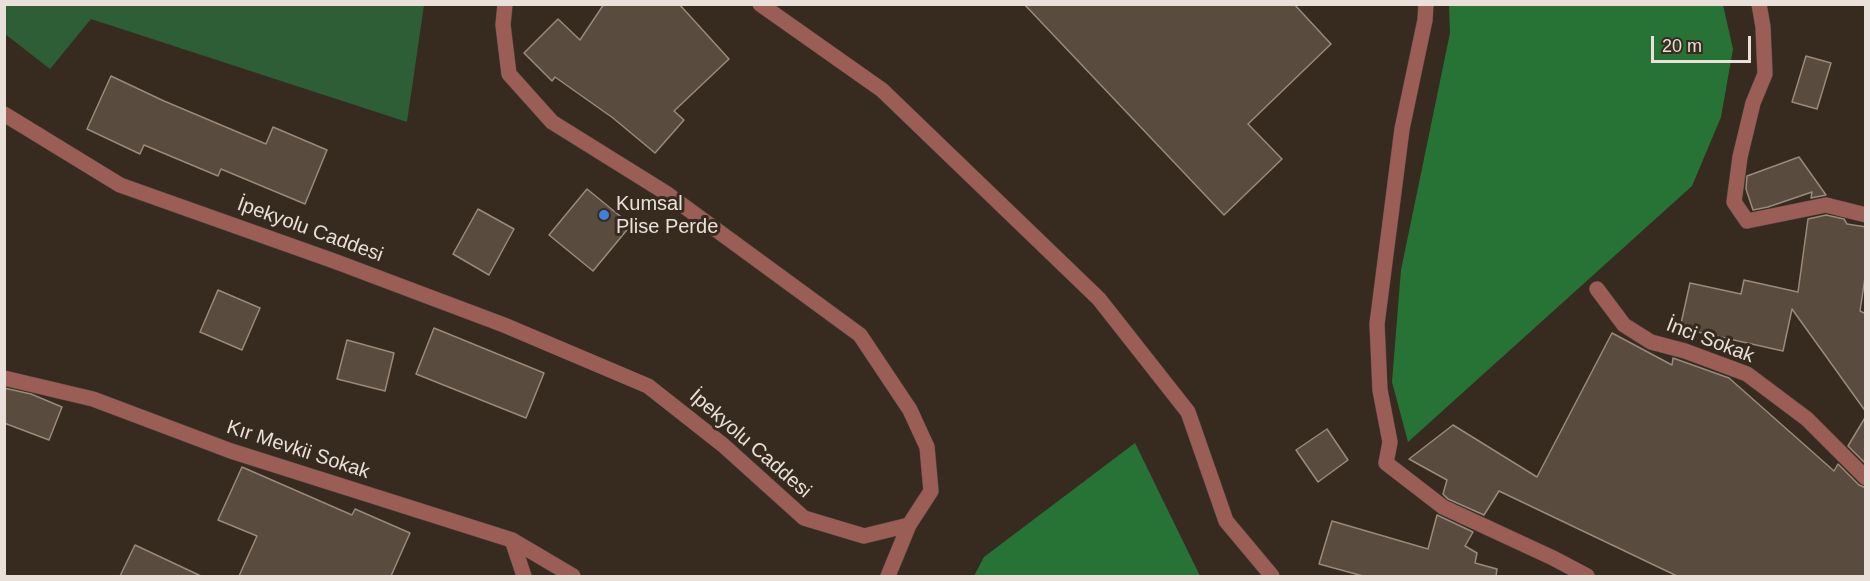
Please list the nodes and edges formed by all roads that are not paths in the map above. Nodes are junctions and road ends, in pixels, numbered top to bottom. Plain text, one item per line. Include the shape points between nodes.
1 (505, 4) edge
2 (760, 4) edge
3 (1426, 4) edge
4 (1759, 4) edge
5 (4, 114) edge
6 (1866, 215) edge
7 (1597, 289) dead end
8 (4, 378) edge
9 (1866, 478) edge
10 (909, 525) junction
11 (512, 540) junction
12 (524, 576) edge
13 (573, 576) edge
14 (888, 576) edge
15 (1272, 576) edge
16 (1587, 576) edge

1 - 10 street via 503,25 509,74 552,122 666,193 860,334 910,410 927,447 931,491
2 - 15 street via 882,90 1099,299 1188,412 1226,521
3 - 16 street via 1402,129 1377,324 1380,390 1390,442 1386,463 1443,507
4 - 6 street via 1765,74 1753,103 1734,202 1747,221 1826,205
5 - 10 street, İpekyolu Caddesi via 120,185 504,325 648,386 723,445 804,518 864,536
7 - 9 street, İnci Sokak via 1624,325 1652,342 1747,374 1808,419
8 - 11 street, Kır Mevkii Sokak via 93,399 231,451
10 - 14 street
11 - 12 street
11 - 13 street, Kır Mevkii Sokak

